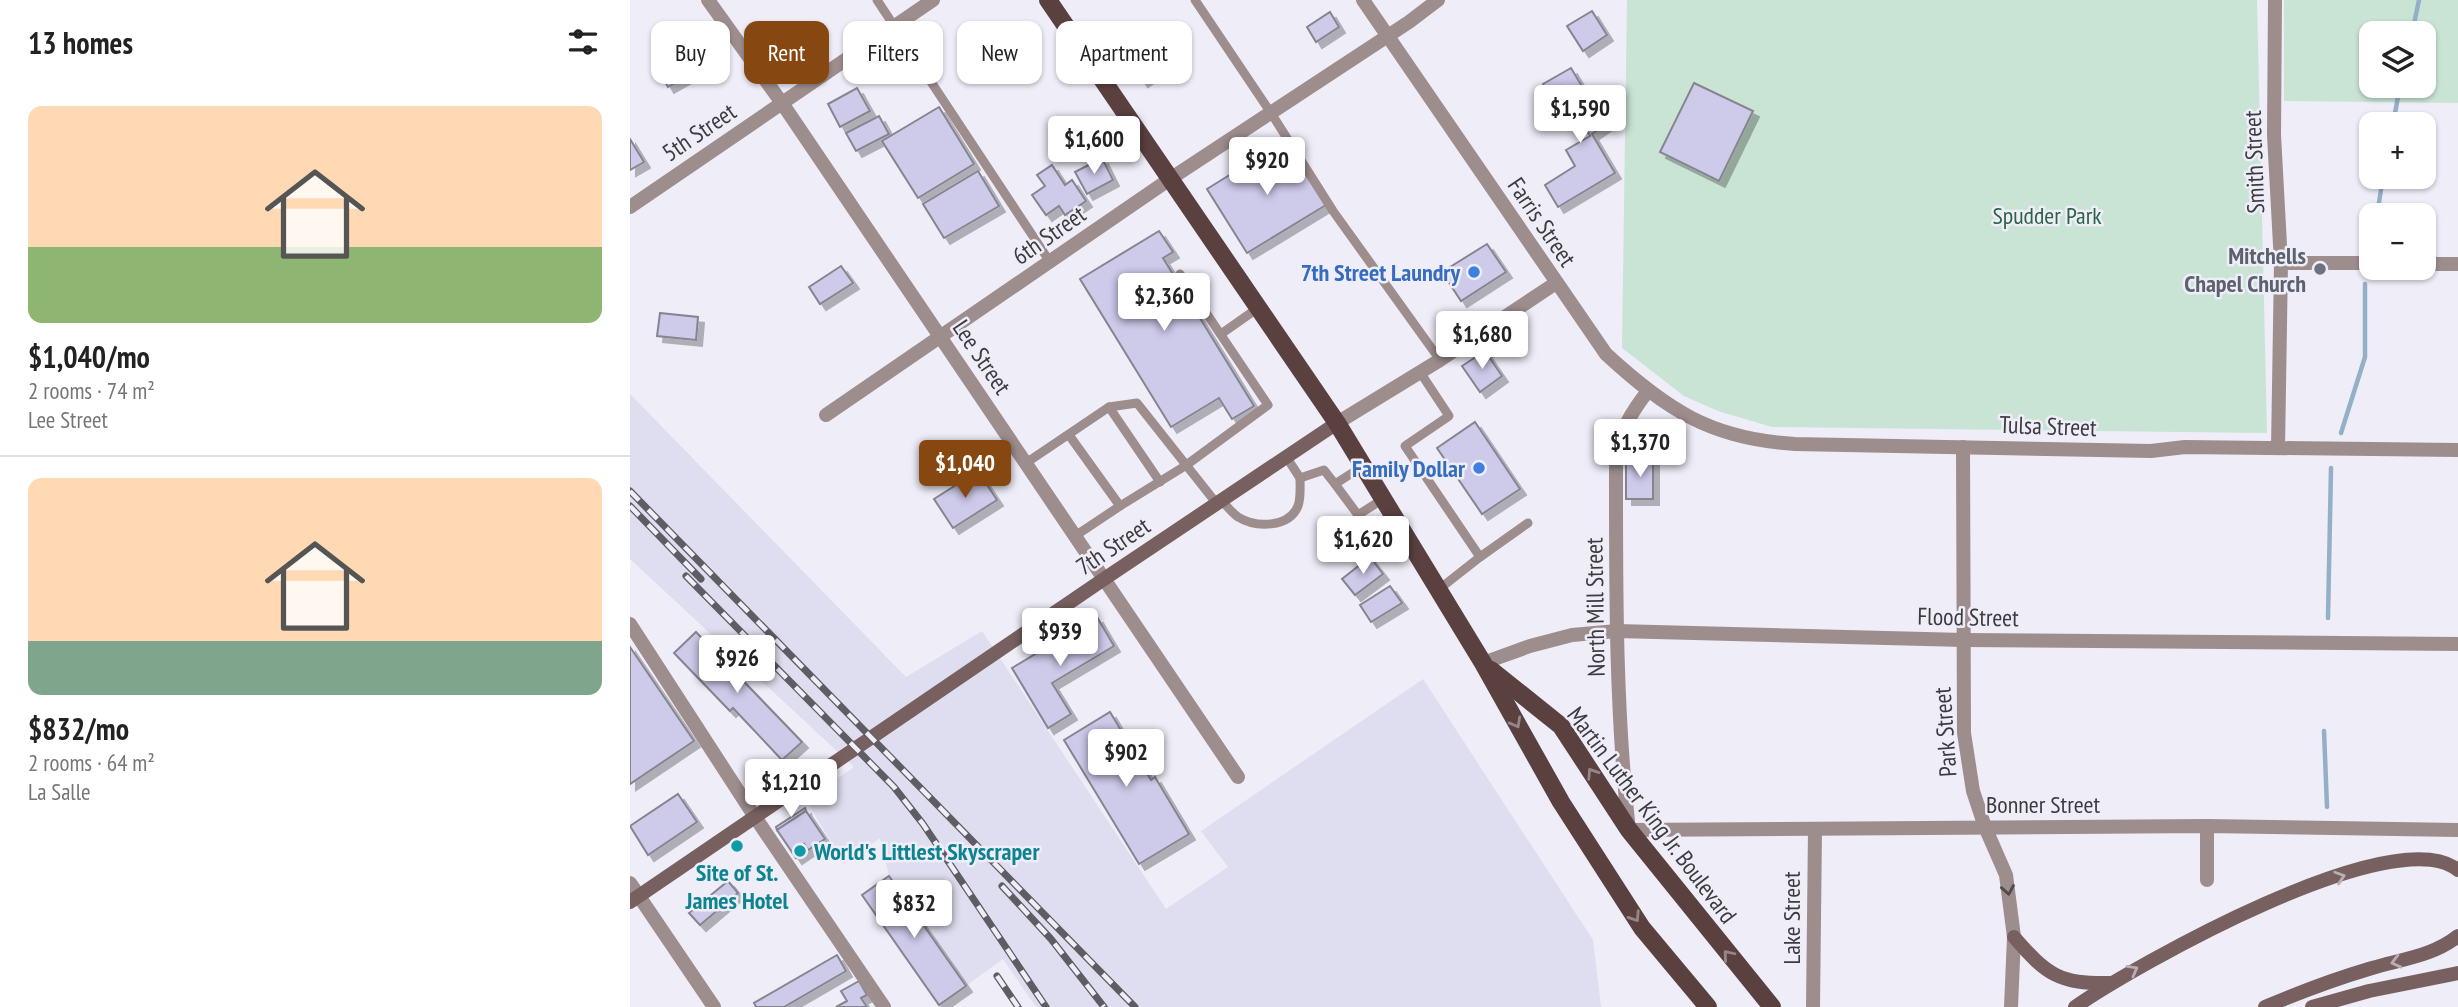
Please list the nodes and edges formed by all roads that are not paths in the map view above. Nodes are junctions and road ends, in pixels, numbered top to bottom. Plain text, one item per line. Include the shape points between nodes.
1 (708, 0) edge
2 (877, 0) edge
3 (933, 0) edge
4 (1048, 0) edge
5 (1195, 0) edge
6 (1363, 0) edge
7 (1438, 0) edge
8 (2274, 0) edge
9 (891, 21) edge
10 (902, 21) edge
11 (1388, 36) junction
12 (843, 61) edge
13 (932, 84) edge
14 (782, 103) junction
15 (1271, 113) junction
16 (1170, 179) junction
17 (630, 207) edge
18 (1050, 262) junction
19 (2281, 263) junction
20 (2359, 263) edge
21 (2436, 264) edge
22 (2458, 264) edge
23 (1180, 274) dead end
24 (1556, 283) junction
25 (1258, 308) junction
26 (1221, 334) junction
27 (941, 338) junction
28 (1440, 360) junction
29 (1420, 372) junction
30 (1648, 391) junction
31 (1109, 407) junction
32 (826, 415) dead end
33 (1337, 423) junction
34 (1069, 435) junction
35 (1963, 447) junction
36 (2278, 448) junction
37 (2458, 450) edge
38 (1287, 458) junction
39 (1026, 463) junction
40 (1185, 466) junction
41 (1363, 466) junction
42 (1300, 478) junction
43 (1160, 482) junction
44 (1335, 484) junction
45 (1383, 499) junction
46 (1219, 503) junction
47 (1120, 506) junction
48 (1528, 523) dead end
49 (1075, 536) junction
50 (1480, 557) junction
51 (1104, 579) junction
52 (1438, 590) junction
53 (630, 624) edge
54 (1617, 631) junction
55 (1964, 640) junction
56 (2458, 644) edge
57 (1483, 663) junction
58 (1238, 777) dead end
59 (755, 817) junction
60 (2207, 826) junction
61 (1985, 827) junction
62 (1815, 829) junction
63 (1629, 830) junction
64 (2458, 830) edge
65 (2458, 870) edge
66 (2207, 880) dead end
67 (630, 883) edge
68 (634, 899) edge
69 (2458, 936) edge
70 (2014, 937) junction
71 (2458, 973) edge
72 (2110, 983) junction
73 (714, 1007) edge
74 (884, 1007) edge
75 (1708, 1007) edge
76 (1772, 1007) edge
77 (1813, 1007) edge
78 (2011, 1007) edge
79 (2075, 1007) edge
80 (2265, 1007) edge
81 (2312, 1007) edge

1 - 14 street, Lee Street
2 - 9 lane
3 - 10 street, 5th Street
4 - 16 main road, Martin Luther King Jr. Boulevard
5 - 15 lane
6 - 11 street, Farris Street
7 - 11 street, 6th Street
8 - 19 street, Smith Street via 2274,135
11 - 15 street, 6th Street
11 - 24 street, Farris Street
12 - 14 street, 5th Street
13 - 18 lane
14 - 17 street, 5th Street
14 - 27 street, Lee Street
15 - 16 street, 6th Street
15 - 28 lane
16 - 18 street, 6th Street
16 - 25 main road, Martin Luther King Jr. Boulevard
18 - 27 street, 6th Street
19 - 20 street
19 - 36 street, Smith Street
21 - 22 street
23 - 26 lane
24 - 28 street, 7th Street
24 - 30 street, Farris Street via 1606,354
25 - 26 lane
25 - 33 main road, Martin Luther King Jr. Boulevard
26 - 40 lane via 1268,405
27 - 32 street, 6th Street
27 - 39 street, Lee Street
28 - 29 street, 7th Street
29 - 33 street, 7th Street
29 - 50 lane via 1449,416 1405,446
30 - 35 street, Tulsa Street via 1696,421 1754,440
30 - 54 street, North Mill Street via 1627,421 1616,456
31 - 34 lane
31 - 40 lane via 1137,403
31 - 43 lane
33 - 38 street, 7th Street
33 - 41 main road, Martin Luther King Jr. Boulevard
34 - 39 lane
34 - 47 lane
35 - 36 street, Tulsa Street via 2151,452 2185,447
35 - 55 street, Park Street
36 - 37 street, Tulsa Street
38 - 42 lane
38 - 46 street, 7th Street
39 - 49 street, Lee Street
40 - 43 lane
40 - 46 lane
41 - 44 lane
41 - 45 main road, Martin Luther King Jr. Boulevard
42 - 44 lane via 1324,470
42 - 46 lane via 1299,504 1292,516 1278,523 1237,517
43 - 47 lane
44 - 45 lane via 1358,515
45 - 52 main road, Martin Luther King Jr. Boulevard
46 - 51 street, 7th Street
47 - 49 lane
48 - 50 lane
49 - 51 street, Lee Street
50 - 52 lane
51 - 58 street, Lee Street
51 - 59 street, 7th Street
52 - 57 main road, Martin Luther King Jr. Boulevard
53 - 59 street
54 - 55 street, Flood Street
54 - 57 street, Flood Street via 1572,635
54 - 63 street, North Mill Street
55 - 56 street, Flood Street
55 - 61 street, Park Street via 1965,751
63 -> 57 main road, Martin Luther King Jr. Boulevard via 1561,726
57 -> 75 main road, Martin Luther King Jr. Boulevard via 1561,802 1642,928
59 - 68 street, 7th Street
59 - 74 street
60 - 61 street, Bonner Street
60 - 64 street, Bonner Street
60 - 66 street
61 - 62 street, Bonner Street
61 -> 70 street, Park Street via 2006,875
62 - 63 street, Bonner Street
62 - 77 street, Lake Street
76 -> 63 main road, Martin Luther King Jr. Boulevard
72 -> 65 street via 2273,900 2375,865 2413,858 2435,860
67 - 68 street
68 - 73 street
69 -> 80 street via 2431,953 2373,967
70 - 72 street via 2038,965 2057,977 2084,984
70 - 78 street, Park Street
71 - 81 street
72 - 79 street

